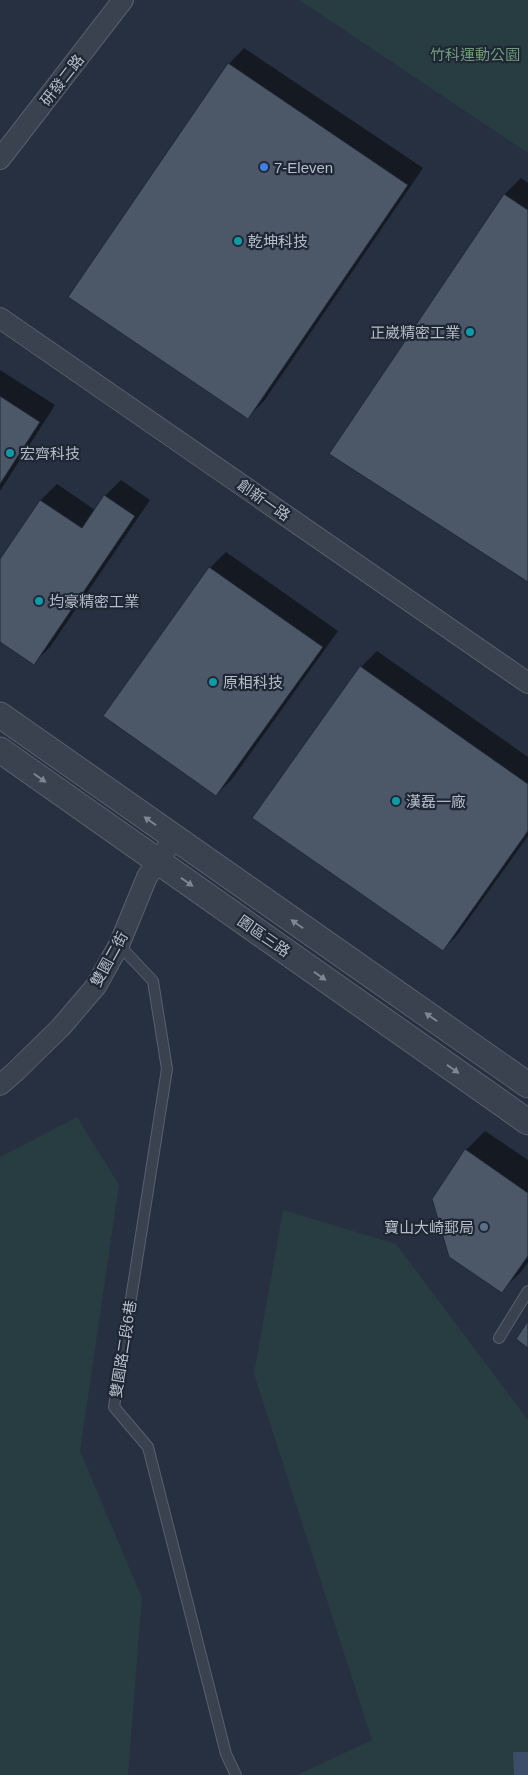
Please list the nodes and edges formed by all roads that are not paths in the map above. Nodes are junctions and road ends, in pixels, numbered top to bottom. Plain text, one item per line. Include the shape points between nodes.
1 (123, 0) edge
2 (0, 160) edge
3 (0, 318) edge
4 (528, 683) edge
5 (0, 715) edge
6 (0, 750) edge
7 (174, 838) junction
8 (159, 862) junction
9 (119, 946) junction
10 (0, 1084) edge
11 (528, 1085) edge
12 (528, 1122) edge
13 (528, 1291) edge
14 (498, 1338) dead end
15 (236, 1775) edge

1 - 2 street, 研發二路
3 - 4 street, 創新一路
7 -> 5 street, 園區三路
6 -> 8 street, 園區三路
7 - 8 street, 雙園二街
11 -> 7 street, 園區三路
8 - 9 street, 雙園二街 via 147,877
8 -> 12 street, 園區三路
9 - 10 street, 雙園二街 via 96,986 60,1027
9 - 15 lane, 雙園路二段6巷 via 153,981 167,1068 114,1407 148,1446 226,1754
13 - 14 lane

